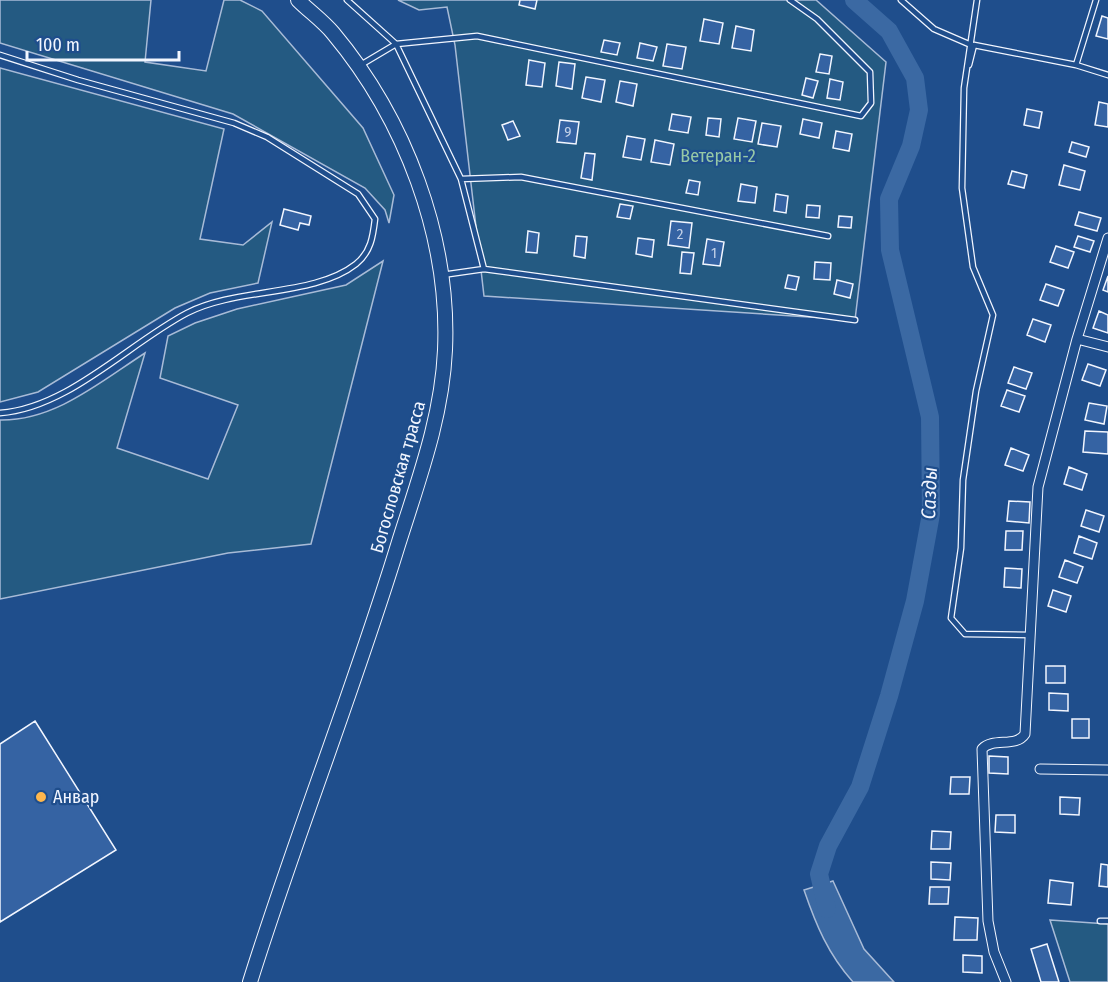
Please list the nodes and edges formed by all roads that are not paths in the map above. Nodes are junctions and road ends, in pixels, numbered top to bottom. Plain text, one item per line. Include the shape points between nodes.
1 (298, 0) edge
2 (347, 0) edge
3 (790, 0) edge
4 (901, 0) edge
5 (976, 0) edge
6 (1096, 0) edge
7 (396, 44) junction
8 (972, 45) junction
9 (0, 55) edge
10 (1076, 65) junction
11 (357, 67) junction
12 (1108, 75) edge
13 (461, 178) junction
14 (828, 236) dead end
15 (1108, 238) edge
16 (484, 269) junction
17 (441, 275) junction
18 (855, 320) dead end
19 (1077, 339) junction
20 (1108, 346) edge
21 (0, 413) edge
22 (1031, 635) junction
23 (1040, 769) dead end
24 (1108, 770) edge
25 (1100, 921) dead end
26 (1108, 921) edge
27 (250, 982) edge
28 (1006, 982) edge

1 - 11 main road, Богословская трасса via 332,32
2 - 7 lane
3 - 7 lane via 817,19 870,72 871,103 861,116 477,36
4 - 8 lane via 934,29
5 - 8 lane
6 - 10 lane
7 - 11 lane
7 - 13 lane
8 - 10 lane
8 - 22 lane via 964,88 962,188 973,267 993,315 976,391 963,480 961,548 951,618 965,634
9 - 21 lane via 234,123 267,137 358,194 375,219 367,252 342,272 307,285 239,297 188,313 50,399 18,412
10 - 12 lane
11 - 17 main road, Богословская трасса via 386,109 420,185
13 - 14 lane via 522,177
13 - 16 lane
15 - 19 street
16 - 17 lane
16 - 18 lane
17 - 27 main road, Богословская трасса via 445,349 438,415 377,613 287,863
19 - 20 street
19 - 22 street via 1038,486
22 - 28 street via 1025,734 1019,741 988,744 982,749 988,921 994,952
23 - 24 street
25 - 26 lane

